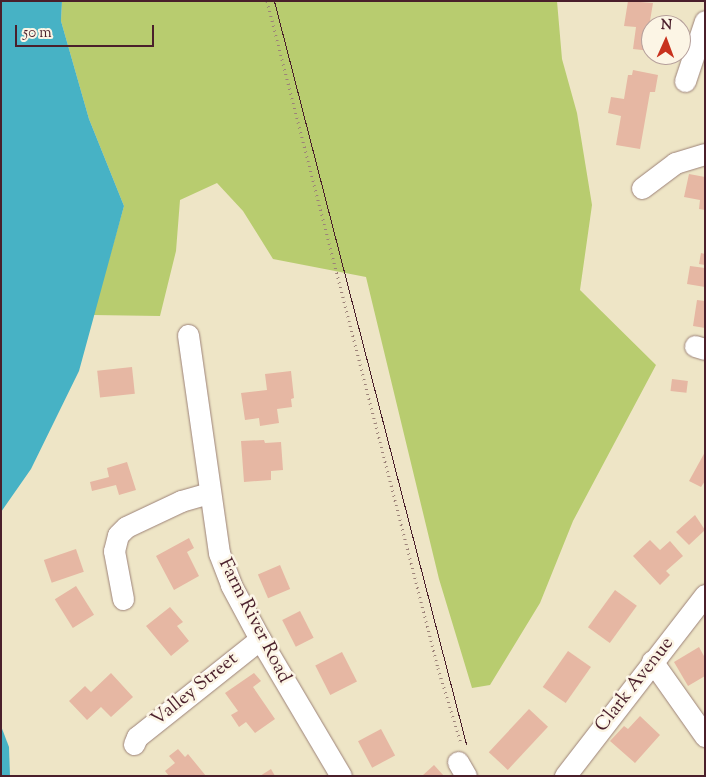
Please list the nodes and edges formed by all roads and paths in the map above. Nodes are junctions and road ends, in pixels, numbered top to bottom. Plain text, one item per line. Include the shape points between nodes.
1 (267, 1) edge
2 (705, 21) edge
3 (685, 81) dead end
4 (705, 154) edge
5 (642, 188) dead end
6 (188, 335) dead end
7 (209, 493) junction
8 (705, 595) edge
9 (123, 599) dead end
10 (260, 639) junction
11 (652, 661) junction
12 (705, 736) edge
13 (134, 744) dead end
14 (463, 770) edge
15 (340, 776) edge
16 (565, 776) edge

1 - 14 path via 438,668 457,737 467,757
2 - 3 street
4 - 5 street via 676,162
6 - 7 street, Farm River Road via 201,409
7 - 9 street via 181,501 126,527 118,535 114,551
7 - 10 street, Farm River Road via 219,553 231,585
8 - 11 street, Clark Avenue
10 - 13 street, Valley Street via 143,733
10 - 15 street, Farm River Road
11 - 12 street
11 - 16 street, Clark Avenue

